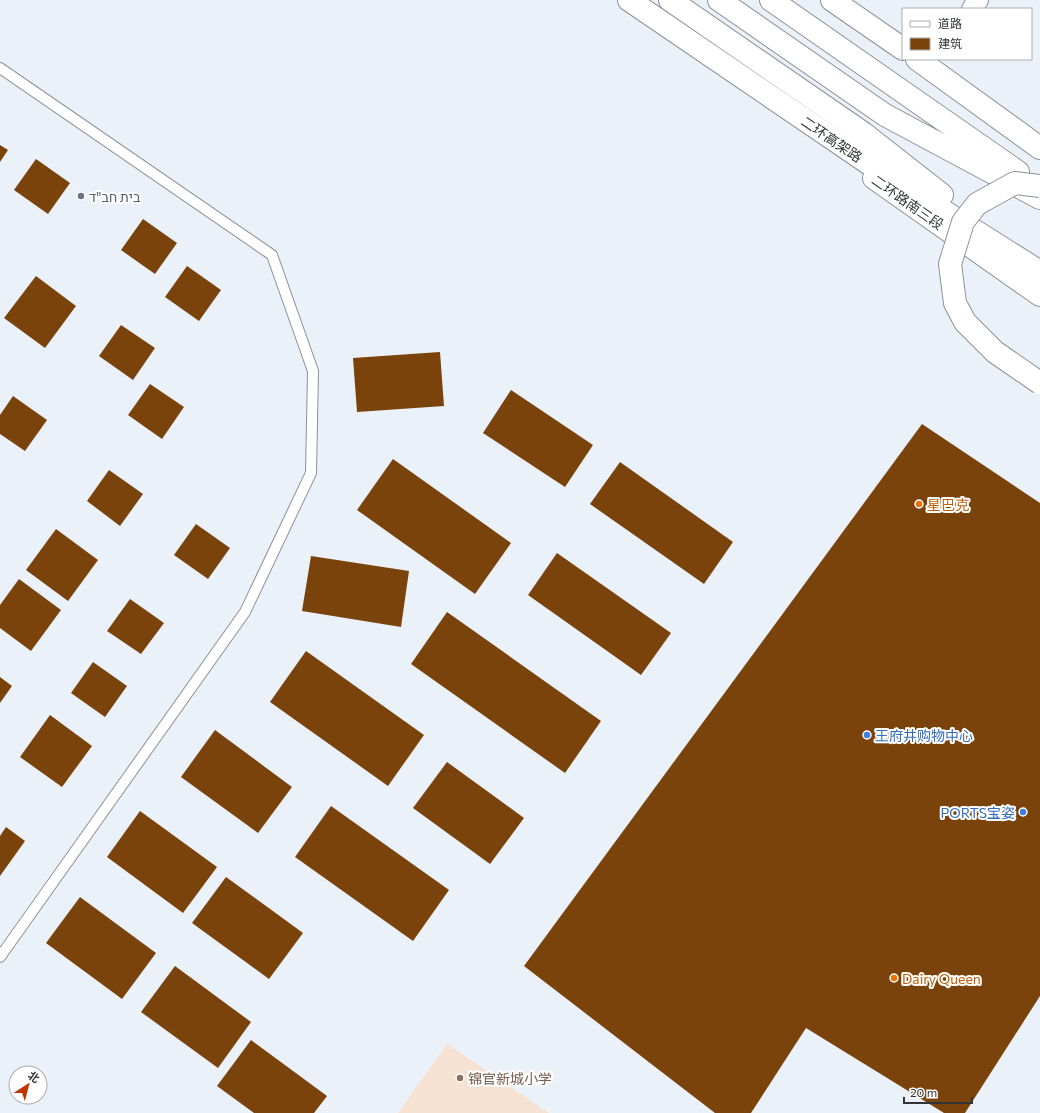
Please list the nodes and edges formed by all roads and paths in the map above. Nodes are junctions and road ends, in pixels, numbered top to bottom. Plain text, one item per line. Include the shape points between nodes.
1 (619, 0) edge
2 (629, 0) edge
3 (670, 0) edge
4 (719, 0) edge
5 (771, 0) edge
6 (832, 0) edge
7 (902, 48) edge
8 (928, 62) edge
9 (0, 68) edge
10 (1040, 148) edge
11 (1040, 187) edge
12 (1040, 198) edge
13 (1036, 269) edge
14 (1040, 295) edge
15 (1040, 383) edge
16 (0, 957) edge

1 - 14 main road, 二环路南三段
2 - 13 main road, 二环高架路 via 874,168
3 - 13 main road via 863,133
4 - 12 main road via 886,115
5 - 11 main road, bridge
6 - 7 main road
8 - 10 main road
9 - 16 lane via 272,256 313,371 311,473 244,612
11 - 15 main road, bridge via 1015,183 976,204 963,222 950,264 955,303 965,322 995,352

